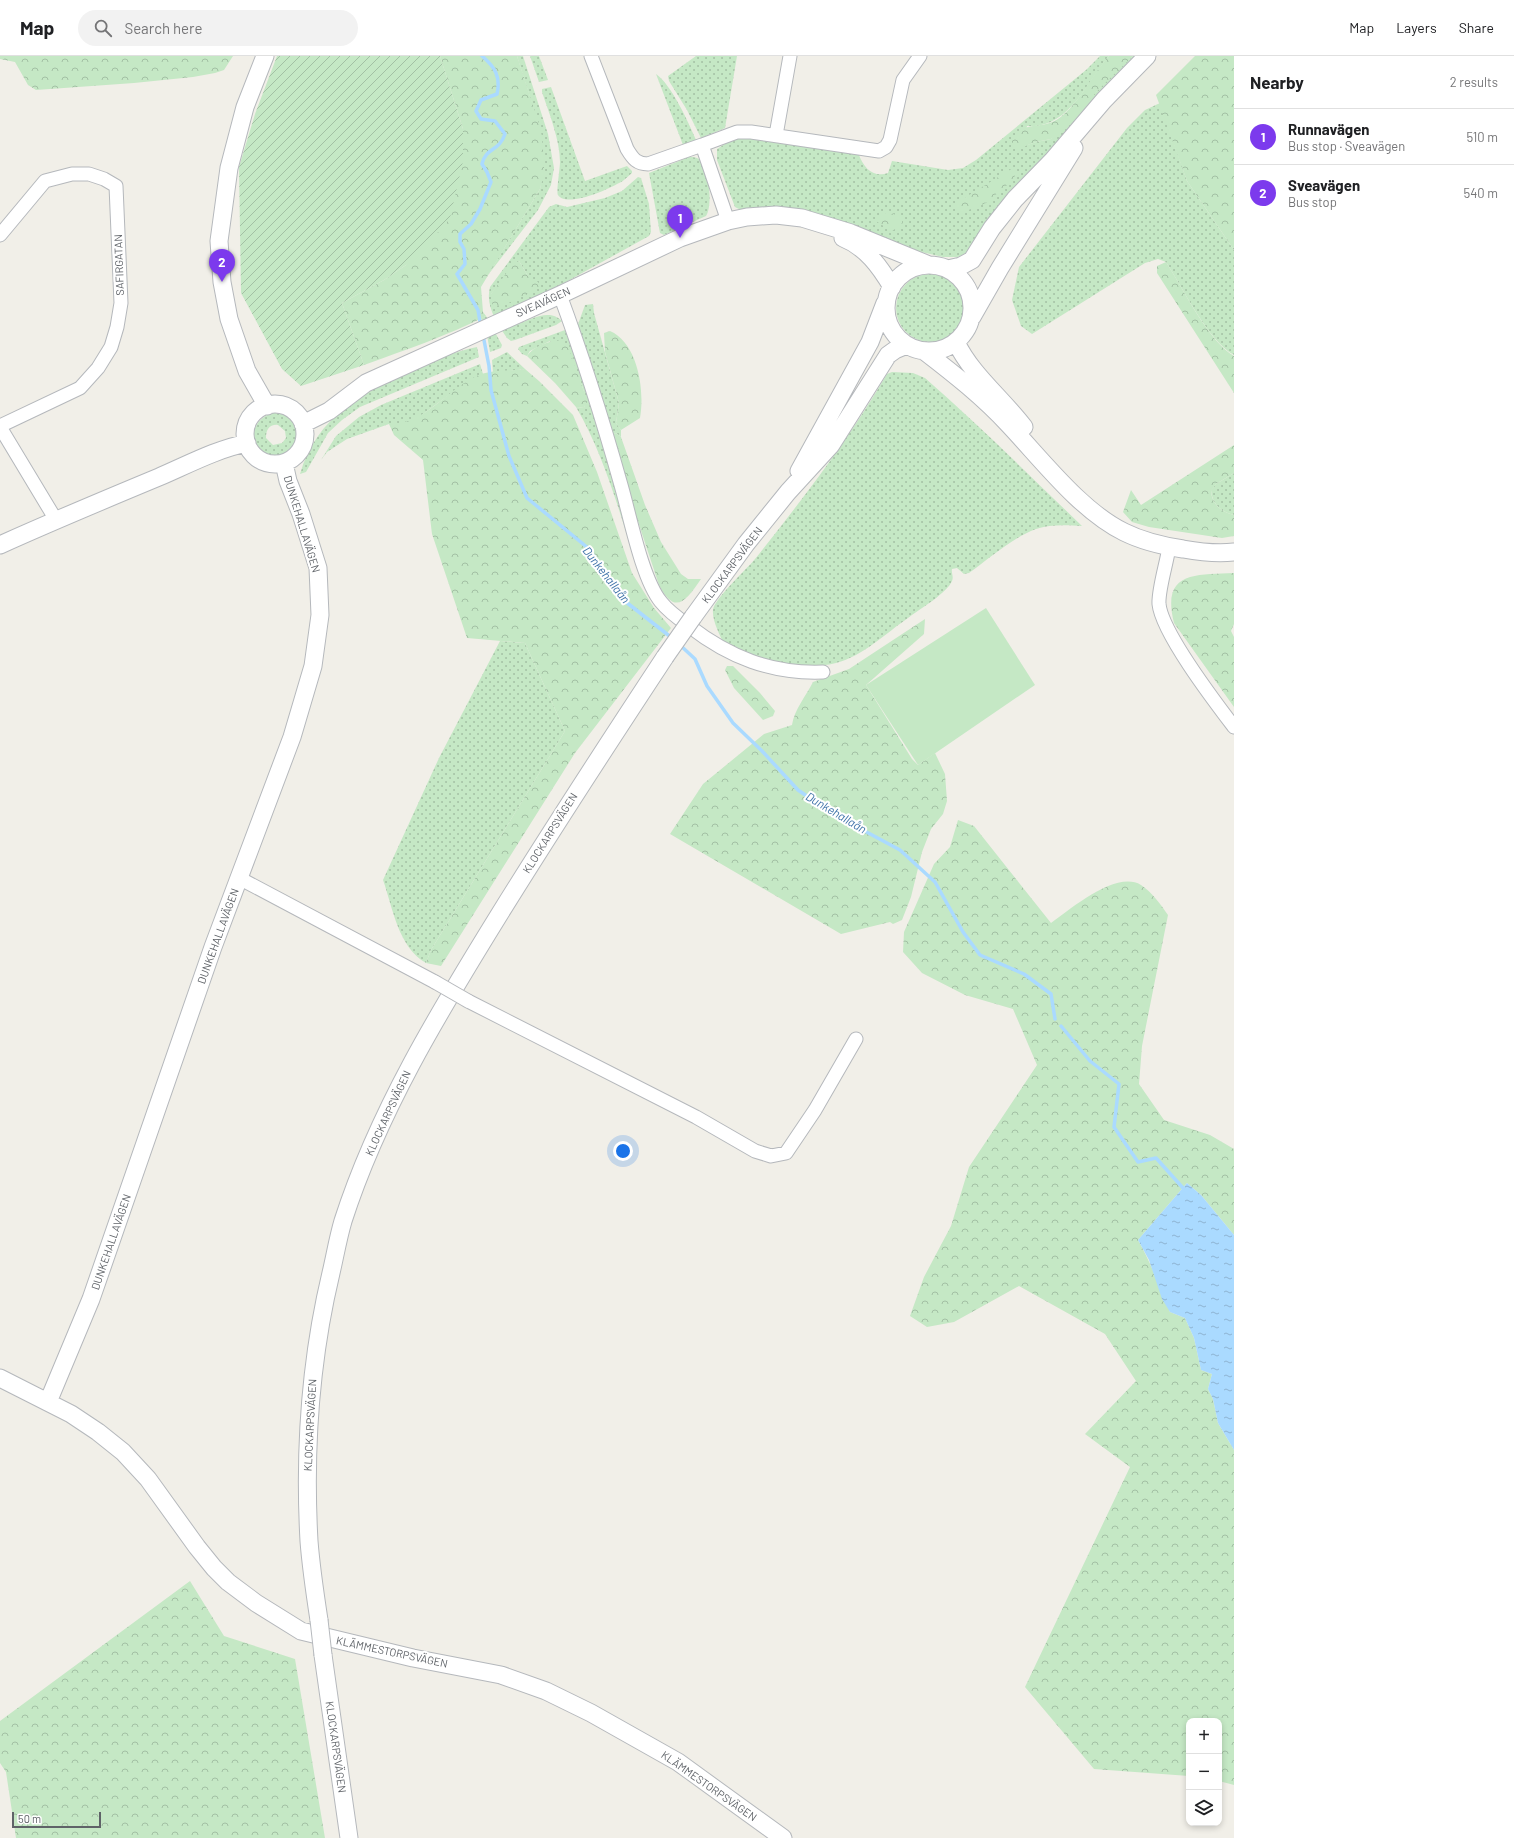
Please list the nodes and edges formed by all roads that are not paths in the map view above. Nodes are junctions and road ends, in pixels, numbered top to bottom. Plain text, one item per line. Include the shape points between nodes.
1 (265, 56) edge
2 (592, 56) edge
3 (790, 56) edge
4 (920, 56) edge
5 (1147, 56) edge
6 (1104, 100) junction
7 (776, 135) junction
8 (702, 145) junction
9 (747, 217) junction
10 (728, 221) junction
11 (0, 235) edge
12 (929, 265) junction
13 (948, 269) junction
14 (890, 292) junction
15 (560, 295) junction
16 (971, 318) junction
17 (956, 342) junction
18 (907, 345) junction
19 (924, 351) junction
20 (267, 406) junction
21 (303, 424) junction
22 (0, 427) edge
23 (247, 443) junction
24 (284, 463) junction
25 (788, 492) junction
26 (1073, 493) junction
27 (56, 520) junction
28 (0, 545) edge
29 (1169, 547) junction
30 (1234, 552) edge
31 (823, 672) dead end
32 (1234, 727) edge
33 (239, 878) junction
34 (856, 1039) dead end
35 (0, 1378) edge
36 (48, 1402) junction
37 (349, 1838) edge
38 (783, 1838) edge

1 - 20 street via 245,107 229,168 219,241 222,282 229,319 247,371
2 - 8 street via 633,160 648,164
3 - 7 street
4 - 7 street via 903,80 890,140 886,147 879,151
5 - 6 street
6 - 13 street via 1052,161 1015,199 992,228 972,260
6 - 16 street
7 - 8 street via 737,132
8 - 10 street
9 - 10 street, SVEAVÄGEN
9 - 12 street via 776,215 802,218 851,233
9 - 14 street via 803,226 845,239 867,253 882,270
10 - 15 street, SVEAVÄGEN via 680,238
11 - 22 street, SAFIRGATAN via 45,181 72,174 89,174 116,186 121,303 111,347 98,368 80,388
12 - 13 street
12 - 14 street via 907,271 896,281
13 - 16 street via 968,290
14 - 18 street via 887,312 891,326
14 - 25 street via 870,342
15 - 21 street, SVEAVÄGEN via 366,383 329,410
15 - 31 street via 611,450 643,563 651,586 661,602 678,618 720,648 747,661 796,672
16 - 17 street
17 - 19 street via 941,349
17 - 26 street via 984,382 1013,412
18 - 19 street
18 - 25 street via 888,355 831,444
19 - 26 street via 963,380
20 - 21 street via 287,407
20 - 23 street via 259,410 248,423
21 - 24 street via 305,432 302,448 291,460
22 - 27 street, SAFIRGATAN
23 - 24 street via 250,451 263,461 270,464
23 - 27 street
24 - 33 street, DUNKEHALLAVÄGEN via 318,568 320,615 313,666 292,737
25 - 37 street, KLOCKARPSVÄGEN, bridge via 746,544 665,656 443,1004 366,1160 342,1223 324,1302 314,1366 307,1467 309,1544
26 - 29 street via 1095,513 1124,532
27 - 28 street
29 - 30 street via 1194,551
29 - 32 street via 1159,602 1160,613 1191,667
33 - 34 street, bridge via 468,1001 696,1117 755,1151 771,1156 786,1153 798,1137
33 - 36 street, DUNKEHALLAVÄGEN via 91,1299
35 - 36 street, KLÄMMESTORPSVÄGEN
36 - 38 street, KLÄMMESTORPSVÄGEN via 71,1414 123,1452 148,1479 214,1568 256,1603 301,1631 406,1657 501,1675 546,1691 591,1712 678,1762

